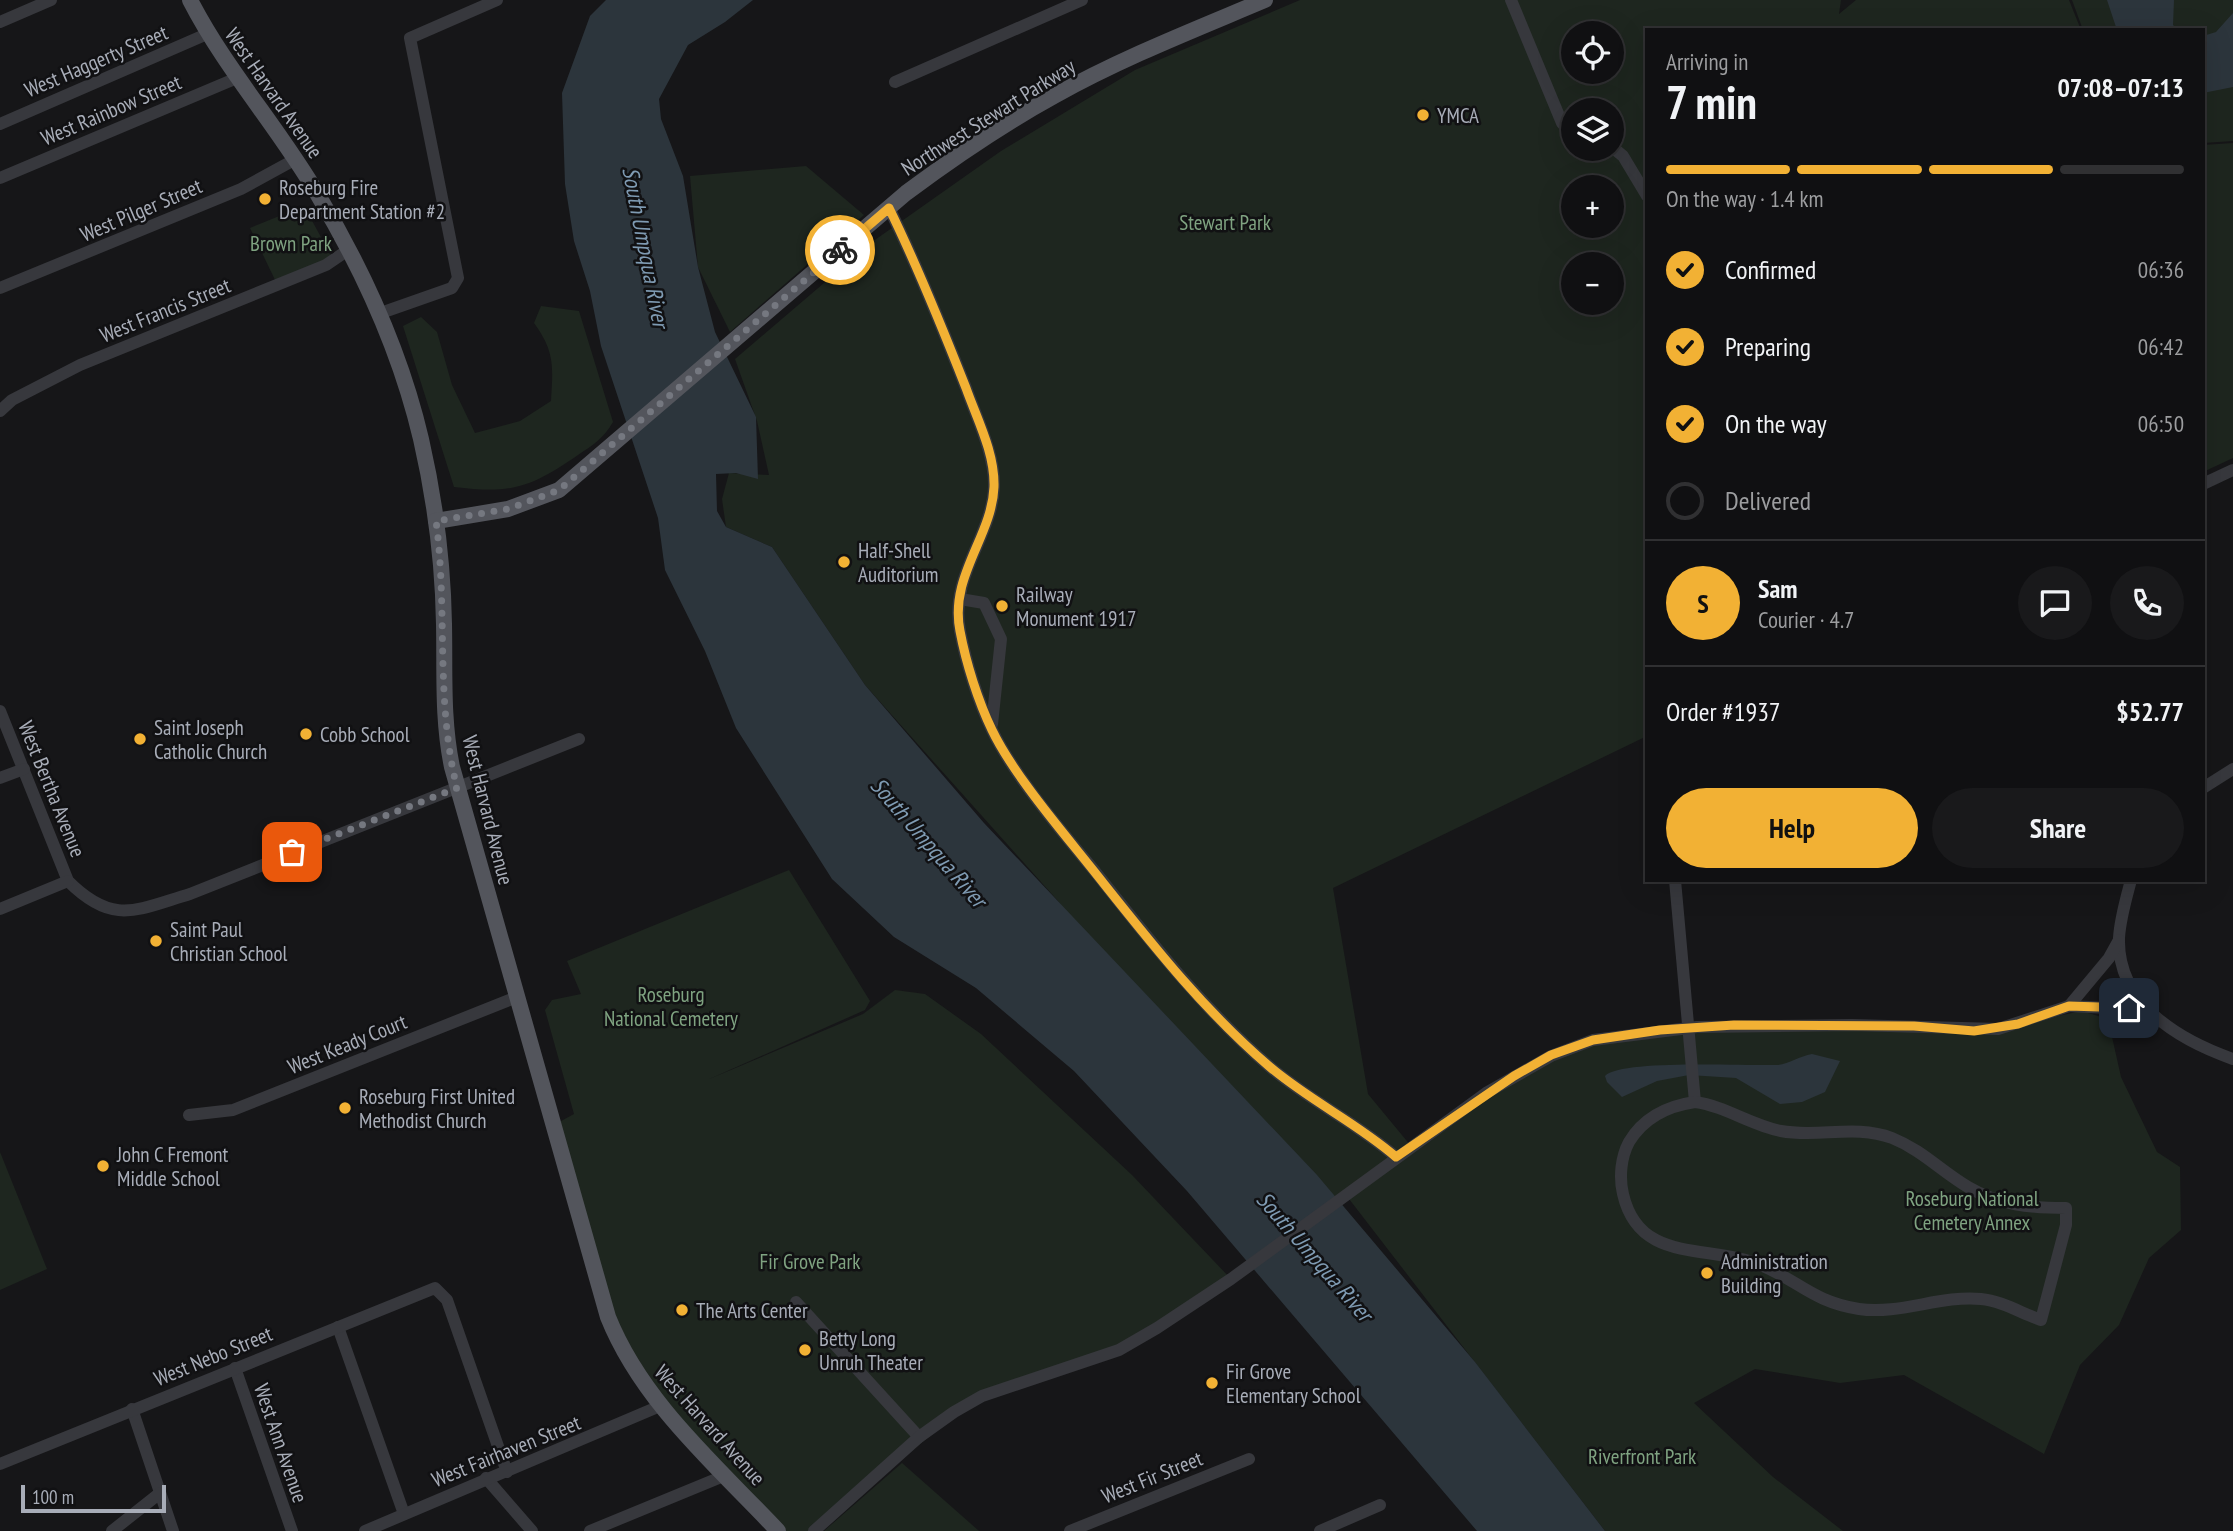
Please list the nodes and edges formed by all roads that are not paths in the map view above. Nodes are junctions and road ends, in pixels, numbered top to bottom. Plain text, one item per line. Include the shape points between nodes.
1 (51, 0) edge
2 (190, 0) edge
3 (498, 0) edge
4 (1082, 0) edge
5 (1265, 0) edge
6 (1511, 0) edge
7 (0, 22) edge
8 (207, 34) junction
9 (237, 78) junction
10 (895, 82) dead end
11 (1561, 121) edge
12 (0, 124) edge
13 (1624, 158) edge
14 (294, 160) junction
15 (0, 178) edge
16 (1645, 193) edge
17 (889, 208) junction
18 (348, 250) junction
19 (0, 288) edge
20 (378, 314) junction
21 (0, 411) edge
22 (2233, 470) edge
23 (2205, 483) edge
24 (436, 521) junction
25 (960, 599) junction
26 (0, 711) edge
27 (992, 729) junction
28 (579, 739) dead end
29 (24, 769) junction
30 (2233, 769) edge
31 (0, 778) edge
32 (2205, 787) edge
33 (457, 788) junction
34 (68, 881) junction
35 (1675, 882) edge
36 (2131, 882) edge
37 (0, 909) edge
38 (2119, 940) junction
39 (517, 997) junction
40 (2069, 1006) junction
41 (2148, 1010) junction
42 (1689, 1028) junction
43 (2233, 1059) edge
44 (1695, 1102) junction
45 (189, 1115) dead end
46 (1396, 1157) junction
47 (796, 1302) dead end
48 (338, 1327) junction
49 (235, 1368) junction
50 (660, 1405) junction
51 (132, 1409) junction
52 (919, 1437) junction
53 (1249, 1459) dead end
54 (0, 1464) edge
55 (507, 1472) junction
56 (726, 1475) junction
57 (486, 1478) junction
58 (160, 1493) junction
59 (1380, 1505) dead end
60 (404, 1514) junction
61 (1353, 1517) junction
62 (112, 1531) edge
63 (173, 1531) edge
64 (292, 1531) edge
65 (365, 1531) edge
66 (532, 1531) edge
67 (590, 1531) edge
68 (778, 1531) edge
69 (814, 1531) edge
70 (1070, 1531) edge
71 (1320, 1531) edge
72 (1358, 1531) edge

1 - 7 street
2 - 8 main road, West Harvard Avenue
3 - 20 street via 410,38 458,278 452,288
4 - 10 street
5 - 17 main road, Northwest Stewart Parkway via 1054,96 936,171
6 - 11 street
8 - 9 main road, West Harvard Avenue
8 - 12 street, West Haggerty Street
9 - 14 main road, West Harvard Avenue
9 - 15 street, West Rainbow Street
13 - 16 street
14 - 18 main road, West Harvard Avenue
14 - 19 street, West Pilger Street via 241,190
17 - 24 main road, Northwest Stewart Parkway via 572,482 528,503
17 - 25 street via 922,275 981,426 993,470 994,490
18 - 20 main road, West Harvard Avenue
18 - 21 street, West Francis Street via 326,265 80,365 12,400
20 - 24 main road, West Harvard Avenue via 416,421
22 - 23 street
24 - 33 main road, West Harvard Avenue via 444,602 445,722
25 - 27 street via 960,630
25 - 27 street via 984,603 1001,639
26 - 29 street, West Bertha Avenue
27 - 46 street via 1065,836 1203,1003 1269,1066
28 - 33 street
29 - 31 street
29 - 34 street, West Bertha Avenue
30 - 32 street
33 - 34 street via 190,894 135,910 101,908
33 - 39 main road, West Harvard Avenue
34 - 37 street
35 - 42 street
36 - 38 street
38 - 40 street
38 - 41 street via 2126,974
39 - 45 street, West Keady Court via 233,1110
39 - 50 main road, West Harvard Avenue via 608,1317 630,1363
40 - 41 street
40 - 42 street via 2018,1024 1974,1031 1852,1025
41 - 43 street via 2182,1037
42 - 44 street
42 - 46 street via 1593,1040 1551,1055 1486,1093
44 - 44 street via 1780,1131 1878,1134 1924,1154 1970,1188 1996,1199 2066,1208 2066,1225 2041,1320 1981,1299 1887,1310 1849,1307 1811,1295 1748,1260 1675,1249 1654,1239 1626,1208 1621,1188 1623,1158 1636,1133 1654,1115
46 - 52 street via 1231,1279 1119,1350 982,1396
47 - 52 street
48 - 49 street, West Nebo Street
48 - 55 street, West Nebo Street via 429,1289 440,1290
48 - 60 street
49 - 51 street, West Nebo Street
49 - 64 street, West Ann Avenue
50 - 55 street, West Fairhaven Street
50 - 56 main road, West Harvard Avenue
51 - 54 street, West Nebo Street
51 - 58 street
52 - 69 street
53 - 70 street, West Fir Street
55 - 57 street, West Fairhaven Street
56 - 67 street
56 - 68 main road, West Harvard Avenue
57 - 60 street, West Fairhaven Street
57 - 66 street
58 - 62 street
58 - 63 street
59 - 61 street
60 - 65 street, West Fairhaven Street
61 - 71 street
61 - 72 street

